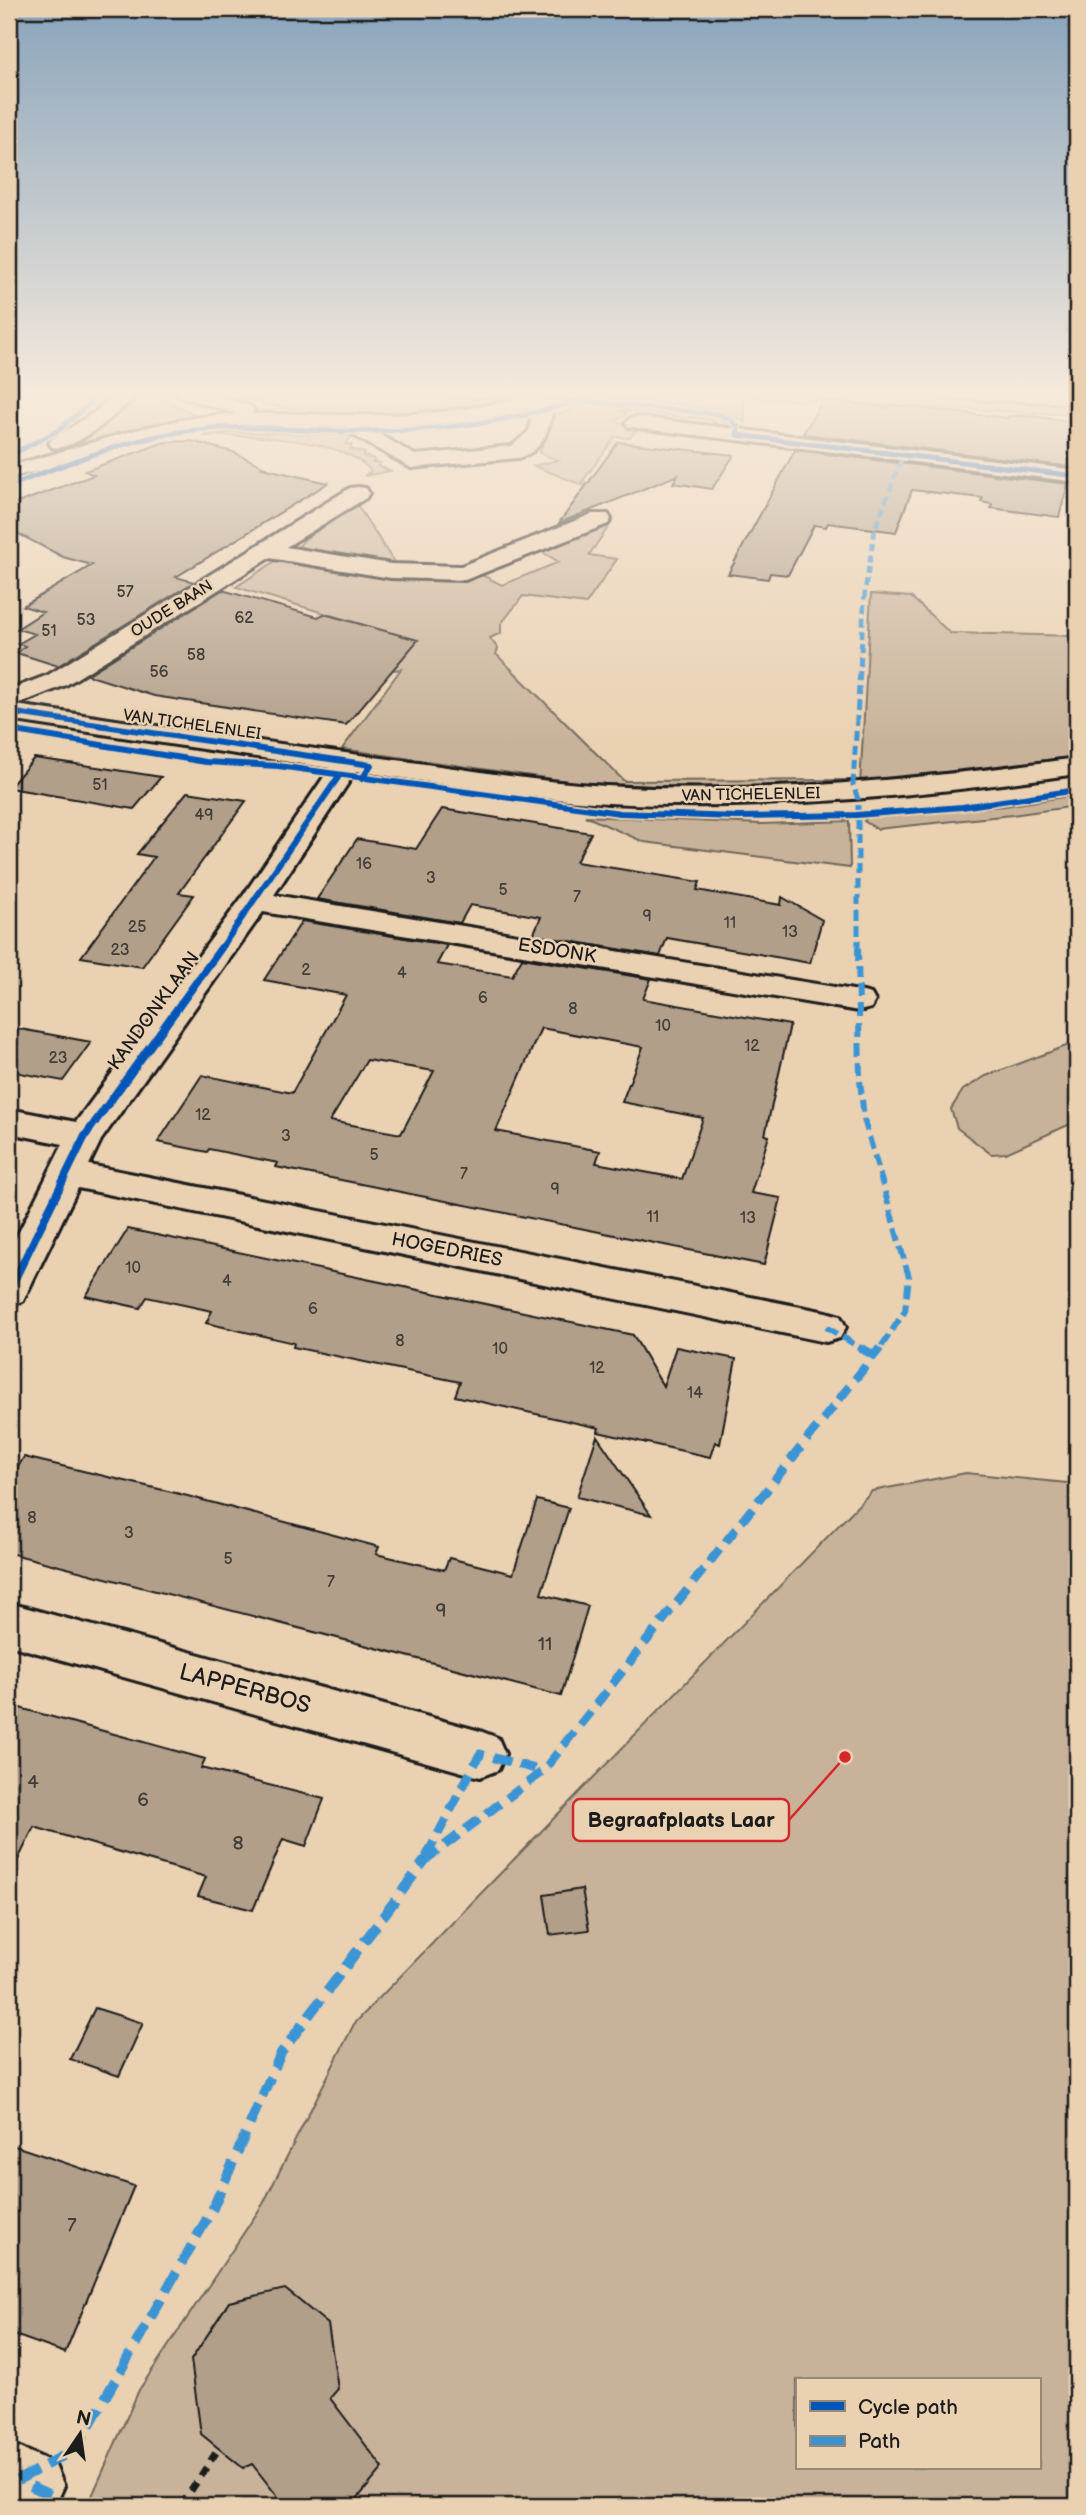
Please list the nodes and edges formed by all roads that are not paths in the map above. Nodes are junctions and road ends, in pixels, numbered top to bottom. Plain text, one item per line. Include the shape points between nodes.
1 (332, 509) edge
2 (600, 519) dead end
3 (266, 551) junction
4 (57, 680) junction
5 (9, 699) edge
6 (9, 712) edge
7 (73, 722) junction
8 (348, 762) junction
9 (1077, 766) edge
10 (255, 901) junction
11 (859, 1000) dead end
12 (9, 1121) edge
13 (85, 1136) junction
14 (68, 1172) junction
15 (9, 1291) edge
16 (826, 1326) dead end
17 (9, 1624) edge
18 (480, 1754) dead end

1 - 3 main road, OUDE BAAN
2 - 3 main road via 465,573 448,575
3 - 4 main road, OUDE BAAN
4 - 5 main road, OUDE BAAN
4 - 7 main road
6 - 7 main road, VAN TICHELENLEI
7 - 8 main road, VAN TICHELENLEI
8 - 9 main road, VAN TICHELENLEI via 539,788 700,797 875,791
8 - 10 main road, KANDONKLAAN
10 - 11 main road, ESDONK
10 - 13 main road, KANDONKLAAN
12 - 13 main road
13 - 14 main road, KANDONKLAAN
14 - 15 main road, KANDONKLAAN
14 - 16 main road, HOGEDRIES
17 - 18 main road, LAPPERBOS

